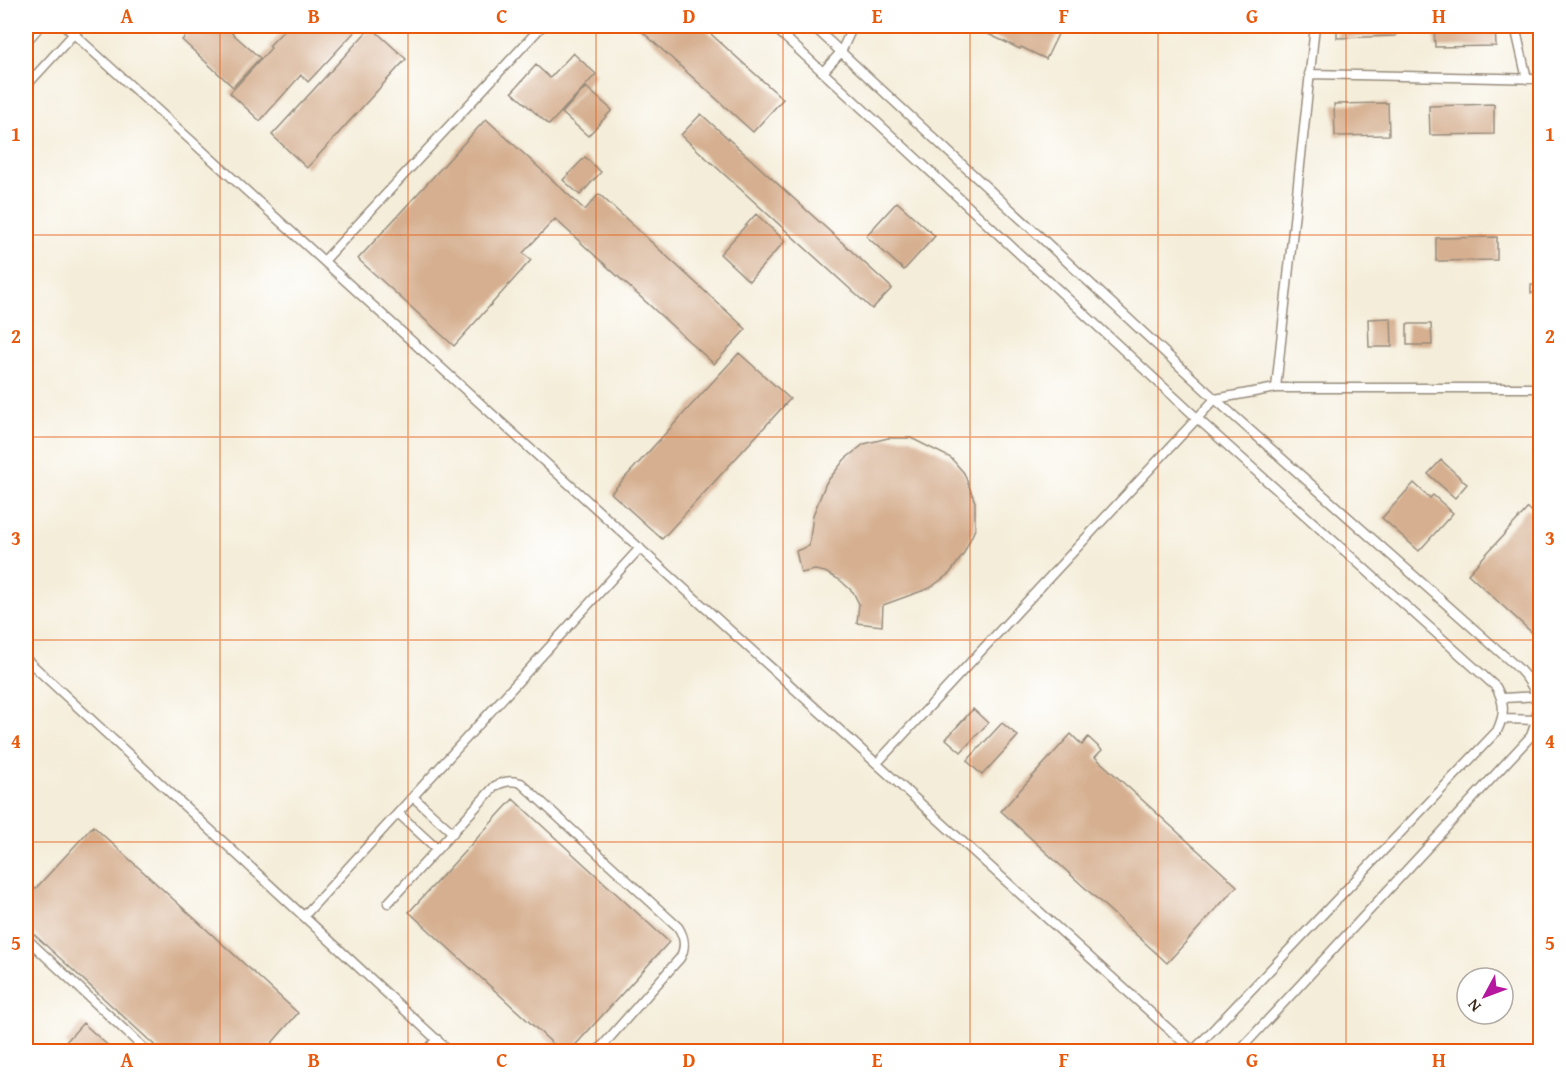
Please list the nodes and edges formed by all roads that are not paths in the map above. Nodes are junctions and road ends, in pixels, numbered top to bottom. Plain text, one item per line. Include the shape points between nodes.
1 (40, 26) edge
2 (65, 26) edge
3 (81, 26) edge
4 (542, 26) edge
5 (773, 26) edge
6 (813, 26) edge
7 (852, 26) edge
8 (1315, 26) edge
9 (1515, 26) edge
10 (74, 33) junction
11 (26, 42) edge
12 (841, 52) junction
13 (823, 72) junction
14 (1309, 74) junction
15 (1527, 79) junction
16 (1540, 79) edge
17 (26, 86) edge
18 (324, 261) junction
19 (1276, 388) junction
20 (1540, 388) edge
21 (1215, 399) junction
22 (1198, 419) junction
23 (640, 548) junction
24 (26, 659) edge
25 (1539, 696) edge
26 (1503, 698) junction
27 (1503, 719) junction
28 (1539, 720) edge
29 (877, 763) junction
30 (412, 797) junction
31 (398, 813) junction
32 (453, 833) junction
33 (437, 849) junction
34 (388, 903) dead end
35 (304, 916) junction
36 (26, 938) edge
37 (437, 1039) junction
38 (1193, 1051) edge
39 (148, 1052) edge
40 (426, 1052) edge
41 (450, 1052) edge
42 (597, 1052) edge
43 (1238, 1052) edge

1 - 11 lane
2 - 10 lane
3 - 10 lane
4 - 18 lane
5 - 13 lane
6 - 12 lane
7 - 12 lane
8 - 14 lane
9 - 15 lane
10 - 17 lane
10 - 18 lane
12 - 13 lane
12 - 21 lane
13 - 22 lane
14 - 15 lane
14 - 19 lane
15 - 16 lane
18 - 23 lane
19 - 20 lane
19 - 21 lane
21 - 22 lane
21 - 25 lane via 1518,668
22 - 26 lane via 1496,687
22 - 29 lane
23 - 29 lane
23 - 30 lane
24 - 35 lane
25 - 26 lane
25 - 28 lane
26 - 27 lane
27 - 28 lane
27 - 38 lane via 1488,741
28 - 43 lane via 1525,743
29 - 38 lane
30 - 31 lane
30 - 32 lane
31 - 33 lane
31 - 35 lane
32 - 33 lane
32 - 42 lane via 495,786 503,781 521,783 678,927 685,942 680,958
33 - 34 lane
35 - 37 lane
36 - 39 lane
37 - 40 lane
37 - 41 lane

